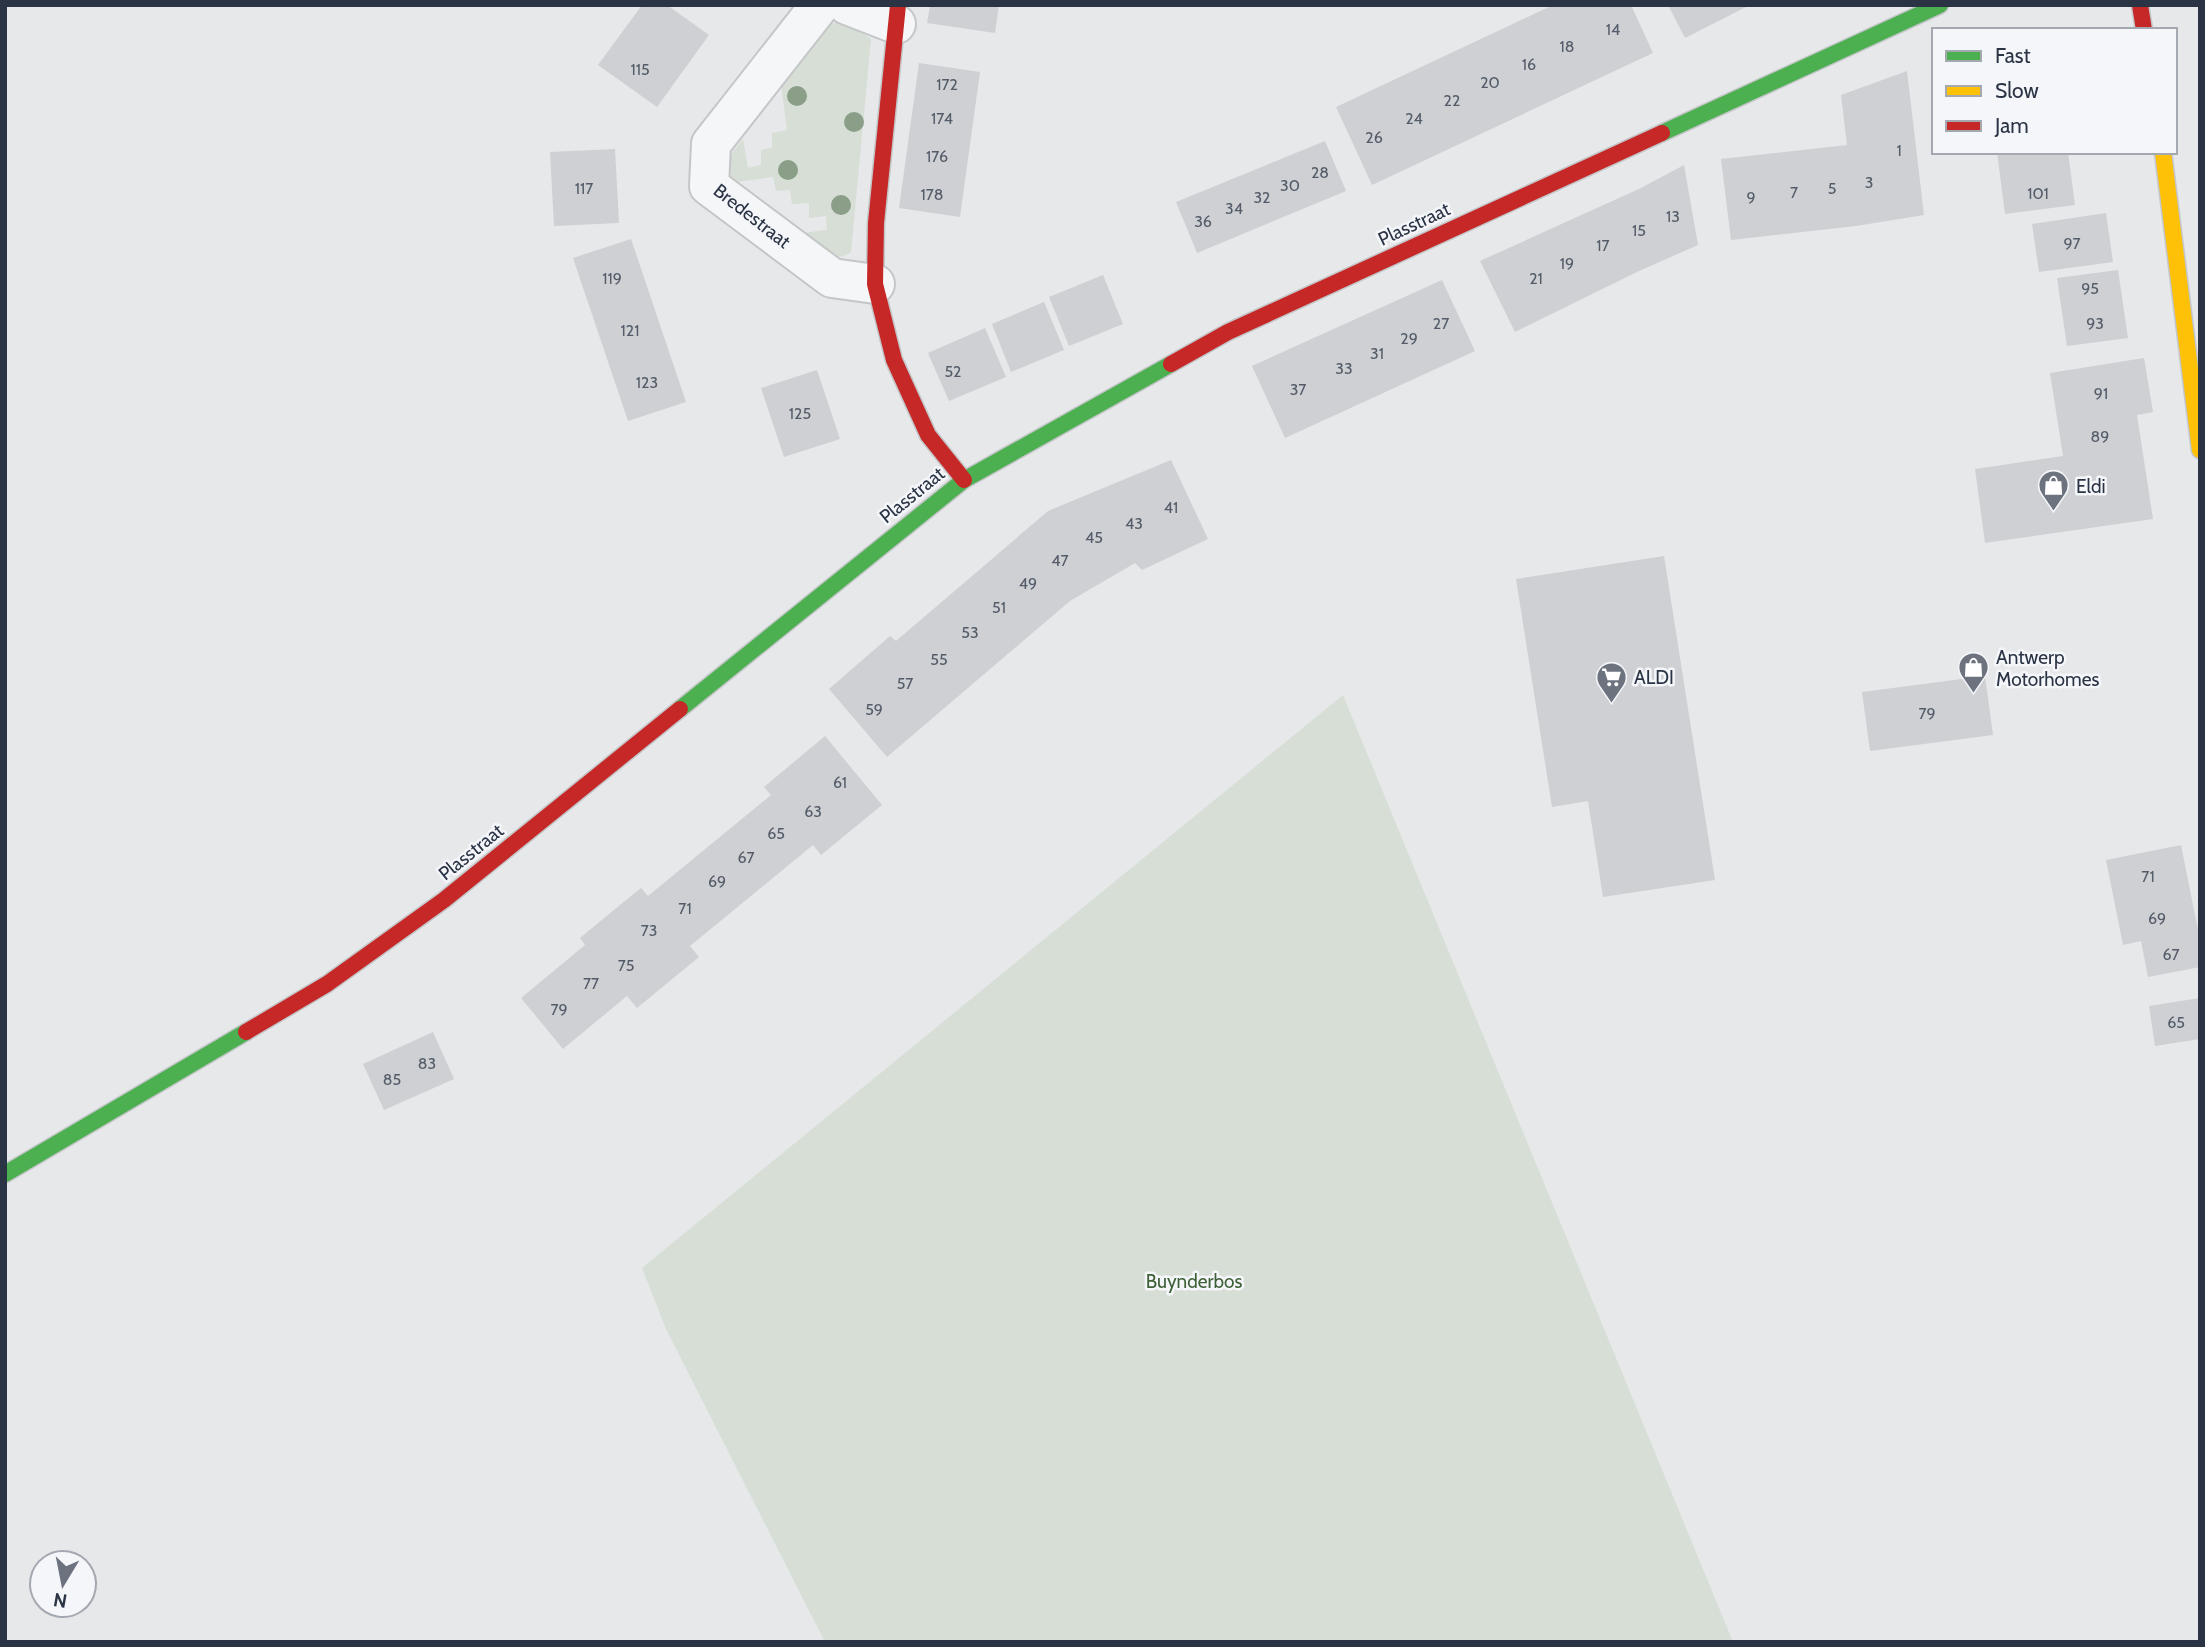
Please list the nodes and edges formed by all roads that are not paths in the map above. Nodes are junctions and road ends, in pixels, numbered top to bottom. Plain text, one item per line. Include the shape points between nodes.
1 (820, 5) edge
2 (847, 5) edge
3 (1940, 5) edge
4 (2140, 5) edge
5 (897, 15) edge
6 (2144, 28) edge
7 (2163, 154) edge
8 (875, 284) junction
9 (2200, 450) edge
10 (964, 480) junction
11 (5, 1174) edge

1 - 8 street, Bredestraat via 711,144 709,186 832,278
2 - 5 street
3 - 10 street, Plasstraat via 1228,332
4 - 6 street
5 - 8 street via 876,223
7 - 9 street
8 - 10 street via 894,360 928,435
10 - 11 street, Plasstraat via 444,900 327,984

